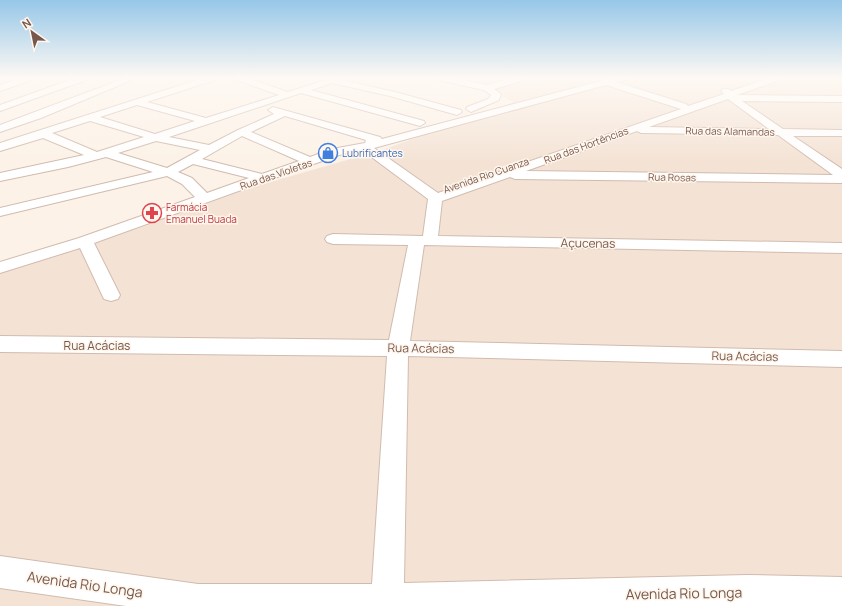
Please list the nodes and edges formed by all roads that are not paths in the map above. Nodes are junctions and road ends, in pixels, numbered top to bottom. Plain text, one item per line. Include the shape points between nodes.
1 (64, 105) edge
2 (125, 105) edge
3 (147, 105) edge
4 (356, 105) edge
5 (434, 105) edge
6 (479, 105) edge
7 (521, 105) edge
8 (695, 105) edge
9 (744, 105) edge
10 (256, 106) joint
11 (683, 106) edge
12 (471, 109) junction
13 (457, 112) junction
14 (284, 113) junction
15 (482, 116) junction
16 (89, 117) junction
17 (207, 121) junction
18 (422, 123) junction
19 (444, 126) junction
20 (0, 129) edge
21 (622, 129) junction
22 (242, 132) junction
23 (780, 132) junction
24 (842, 132) edge
25 (44, 134) junction
26 (155, 137) junction
27 (374, 142) junction
28 (0, 147) edge
29 (211, 149) junction
30 (101, 155) junction
31 (193, 160) junction
32 (311, 162) junction
33 (168, 172) junction
34 (502, 175) junction
35 (842, 175) edge
36 (0, 177) edge
37 (264, 178) junction
38 (842, 179) edge
39 (435, 197) junction
40 (205, 199) junction
41 (0, 212) edge
42 (333, 239) dead end
43 (423, 240) junction
44 (85, 241) junction
45 (842, 248) edge
46 (0, 268) edge
47 (111, 295) dead end
48 (0, 344) edge
49 (398, 348) junction
50 (842, 359) edge
51 (0, 572) edge
52 (842, 593) edge
53 (741, 598) edge
54 (192, 603) edge
55 (388, 603) edge

1 - 20 street
2 - 16 street
3 - 17 street
4 - 18 street
5 - 13 street
6 - 12 street
7 - 15 street, Rua das Violetas
8 - 21 street, Rua das Hortências
9 - 23 street
10 - 14 street
10 - 17 street
11 - 21 street, Avenida Rio Cuanza
12 - 13 street
12 - 15 street
13 - 18 street
14 - 22 street
14 - 27 street
15 - 19 street, Rua das Violetas
16 - 25 street
16 - 26 street
17 - 26 street
18 - 19 street
18 - 27 street
19 - 27 street, Rua das Violetas
21 - 23 street, Rua das Alamandas
21 - 34 street, Rua das Hortências
21 - 39 street, Avenida Rio Cuanza
22 - 29 street
22 - 32 street
23 - 24 street, Rua das Alamandas
23 - 35 street
25 - 28 street
25 - 30 street
26 - 29 street
26 - 30 street
27 - 32 street, Rua das Violetas
27 - 39 street
29 - 31 street
30 - 33 street
30 - 36 street
31 - 33 street
31 - 37 street
32 - 37 street, Rua das Violetas
33 - 40 street via 187,181
33 - 41 street
34 - 38 street, Rua Rosas
34 - 39 street, Rua das Hortências
37 - 40 street, Rua das Violetas
39 - 43 street
40 - 44 street, Rua das Violetas
42 - 43 street, Açucenas
43 - 45 street, Açucenas
43 - 49 street
44 - 46 street, Rua das Violetas
44 - 47 street
48 - 49 street, Rua Acácias
49 - 50 street, Rua Acácias
49 - 55 street
51 - 54 street, Avenida Rio Longa
52 - 53 street, Avenida Rio Longa
53 - 55 street, Avenida Rio Longa
54 - 55 street, Avenida Rio Longa

